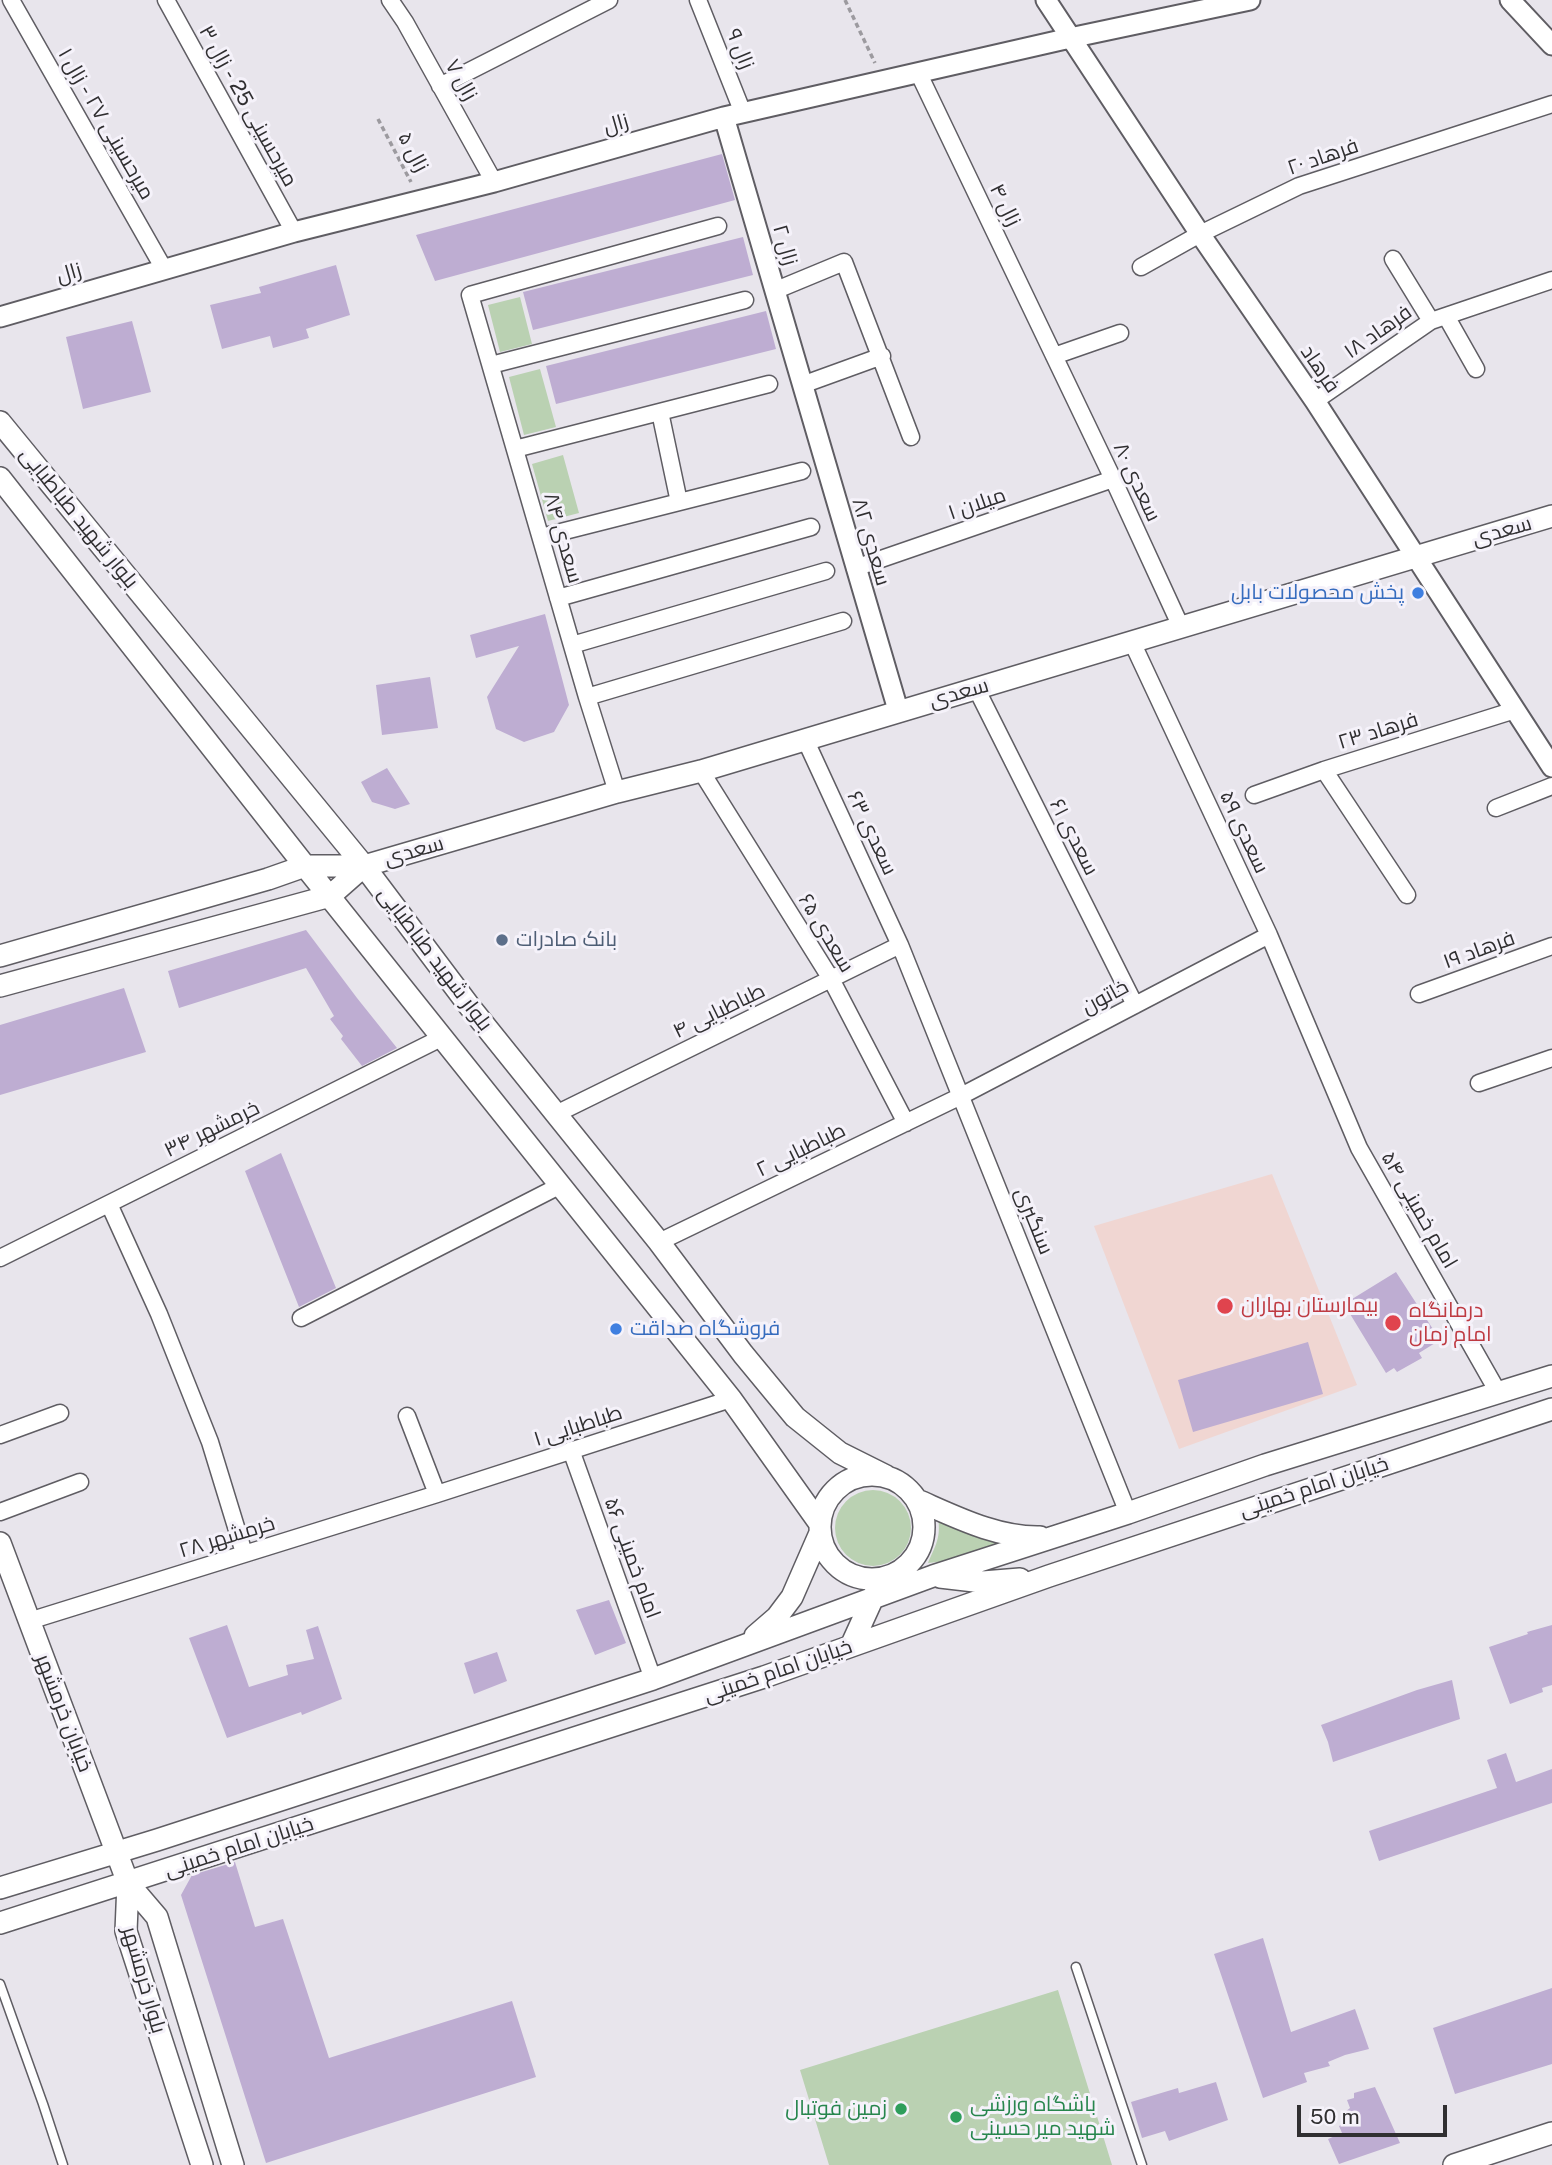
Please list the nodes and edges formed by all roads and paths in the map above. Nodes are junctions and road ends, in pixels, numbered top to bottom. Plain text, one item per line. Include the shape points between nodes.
1 (11, 0) edge
2 (166, 0) edge
3 (390, 0) edge
4 (609, 0) edge
5 (698, 0) edge
6 (845, 0) edge
7 (1046, 0) edge
8 (1250, 0) edge
9 (1510, 0) edge
10 (1070, 38) junction
11 (1552, 44) edge
12 (918, 72) junction
13 (883, 80) junction
14 (440, 86) junction
15 (1552, 104) edge
16 (734, 115) junction
17 (378, 119) dead end
18 (494, 182) junction
19 (421, 200) junction
20 (718, 226) dead end
21 (293, 232) junction
22 (1200, 234) junction
23 (1393, 259) dead end
24 (1141, 267) dead end
25 (164, 269) junction
26 (1552, 280) edge
27 (774, 291) junction
28 (745, 300) dead end
29 (0, 317) edge
30 (1438, 318) junction
31 (1120, 332) dead end
32 (882, 356) junction
33 (1054, 356) junction
34 (491, 365) junction
35 (1476, 369) dead end
36 (769, 384) dead end
37 (802, 385) junction
38 (1315, 401) junction
39 (660, 412) junction
40 (0, 422) edge
41 (911, 437) dead end
42 (515, 449) junction
43 (802, 471) dead end
44 (0, 478) edge
45 (1113, 480) junction
46 (679, 502) junction
47 (1552, 516) edge
48 (811, 527) dead end
49 (541, 537) junction
50 (1414, 556) junction
51 (855, 568) junction
52 (826, 571) dead end
53 (558, 598) junction
54 (843, 621) dead end
55 (1181, 627) junction
56 (1132, 642) junction
57 (572, 645) junction
58 (976, 688) junction
59 (587, 697) junction
60 (898, 710) junction
61 (1516, 710) junction
62 (805, 739) junction
63 (1552, 767) edge
64 (1324, 770) junction
65 (701, 771) junction
66 (1552, 786) edge
67 (617, 792) junction
68 (1254, 794) dead end
69 (1496, 808) dead end
70 (304, 866) junction
71 (365, 866) junction
72 (1407, 895) dead end
73 (330, 896) junction
74 (1269, 936) junction
75 (900, 945) junction
76 (1552, 946) edge
77 (0, 956) edge
78 (831, 979) junction
79 (0, 986) edge
80 (1419, 993) dead end
81 (1135, 1005) junction
82 (443, 1037) junction
83 (1314, 1041) joint
84 (1552, 1058) edge
85 (1479, 1083) dead end
86 (961, 1096) junction
87 (556, 1114) junction
88 (906, 1123) junction
89 (561, 1185) junction
90 (109, 1204) junction
91 (659, 1241) junction
92 (0, 1258) edge
93 (301, 1318) dead end
94 (1552, 1376) edge
95 (1499, 1394) junction
96 (731, 1399) junction
97 (1552, 1409) edge
98 (60, 1413) dead end
99 (407, 1416) dead end
100 (0, 1435) edge
101 (571, 1450) junction
102 (886, 1476) junction
103 (80, 1482) dead end
104 (437, 1494) junction
105 (917, 1500) junction
106 (0, 1513) edge
107 (1128, 1513) junction
108 (820, 1529) junction
109 (1056, 1537) junction
110 (0, 1543) edge
111 (244, 1553) junction
112 (891, 1574) junction
113 (933, 1576) junction
114 (1049, 1576) junction
115 (873, 1598) junction
116 (29, 1621) junction
117 (745, 1645) junction
118 (851, 1646) junction
119 (653, 1679) junction
120 (116, 1851) junction
121 (128, 1883) junction
122 (0, 1888) edge
123 (0, 1923) edge
124 (1076, 1967) dead end
125 (0, 1984) edge
126 (1552, 2133) edge
127 (63, 2165) edge
128 (202, 2165) edge
129 (233, 2165) edge
130 (1142, 2165) edge
131 (1454, 2165) edge

1 - 25 street, میرحسینی ۲۷ - زال ۱
2 - 21 street, میرحسینی 25 - زال ۳
3 - 14 street, زال ۷
4 - 14 street
5 - 16 street, زال ۹
6 - 13 path
7 - 10 street, فرهاد
8 - 10 street, زال
9 - 11 street
10 - 12 street, زال
10 - 22 street, فرهاد
12 - 13 street, زال
12 - 33 street, زال ۴
13 - 16 street, زال
14 - 18 street, زال ۷
15 - 22 street, فرهاد ۲۰ via 1299,186
16 - 18 street, زال
16 - 27 street, زال ۲
17 - 19 path, زال ۵
18 - 19 street, زال
19 - 21 street, زال
20 - 34 street, سعدی ۸۴ via 470,295
21 - 25 street, زال
22 - 24 street, فرهاد ۲۰
22 - 38 street, فرهاد
23 - 30 street
25 - 29 street, زال
26 - 30 street, فرهاد ۱۸
27 - 32 street via 844,262
27 - 37 street, زال ۲
28 - 34 street
30 - 35 street
30 - 38 street, فرهاد ۱۸
31 - 33 street
32 - 37 street
32 - 41 street
33 - 45 street, سعدی ۸۰
34 - 42 street, سعدی ۸۴
36 - 39 street
37 - 51 street, سعدی ۸۲
38 - 50 street, فرهاد
39 - 42 street
39 - 46 street
40 - 71 main road, بلوار شهید طباطبایی
42 - 49 street, سعدی ۸۴
43 - 46 street
44 - 70 main road, بلوار شهید طباطبایی
45 - 51 street, میلان ۱
45 - 55 street, سعدی ۸۰
46 - 49 street
47 - 50 main road, سعدی
48 - 53 street
49 - 53 street, سعدی ۸۴
50 - 55 main road, سعدی
50 - 61 street, فرهاد
51 - 60 street, سعدی ۸۲
52 - 57 street
53 - 57 street, سعدی ۸۴
54 - 59 street
55 - 56 main road, سعدی
56 - 58 main road, سعدی
56 - 74 street, سعدی ۵۹
57 - 59 street, سعدی ۸۴
58 - 60 main road, سعدی
58 - 81 street, سعدی ۶۱
59 - 67 street, سعدی ۸۴
60 - 62 main road, سعدی
61 - 63 street, فرهاد
61 - 64 street, فرهاد ۲۳
62 - 65 main road, سعدی
62 - 75 street, سعدی ۶۳
64 - 68 street, فرهاد ۲۳
64 - 72 street
65 - 67 main road, سعدی
65 - 78 street, سعدی ۶۵
66 - 69 street
67 - 71 main road, سعدی
70 - 71 main road
70 - 73 main road, بلوار شهید طباطبایی
70 - 77 main road
71 - 73 main road
71 - 87 main road, بلوار شهید طباطبایی
73 - 79 main road
73 - 82 main road, بلوار شهید طباطبایی
74 - 81 street, خاتون
74 - 83 street, سعدی ۵۹
75 - 78 street, طباطبایی ۴
75 - 86 street, سنگبری
76 - 80 street, فرهاد ۱۹
78 - 87 street, طباطبایی ۴
78 - 88 street, سعدی ۶۵
81 - 86 street, خاتون
82 - 89 main road, بلوار شهید طباطبایی
82 - 90 street, خرمشهر ۳۴
83 - 95 street, امام خمینی ۵۴ via 1359,1148
84 - 85 street
86 - 88 street, طباطبایی ۲
86 - 107 street, سنگبری
87 - 91 main road, بلوار شهید طباطبایی
88 - 91 street, طباطبایی ۲
89 - 93 street
89 - 96 main road, بلوار شهید طباطبایی
90 - 92 street, خرمشهر ۳۴
90 - 111 street via 211,1442
91 - 102 main road, بلوار شهید طباطبایی via 795,1417 840,1453
94 - 95 main road, خیابان امام خمینی
95 - 107 main road, خیابان امام خمینی via 1265,1465
96 - 101 street, طباطبایی ۱
96 - 108 main road, بلوار شهید طباطبایی
97 - 114 main road, خیابان امام خمینی
98 - 100 street
99 - 104 street
101 - 104 street, طباطبایی ۱
101 - 119 street, امام خمینی ۵۶
102 - 105 main road
102 - 108 main road via 849,1480 834,1491 824,1506
103 - 106 street
104 - 111 street, خرمشهر ۲۸
105 - 109 main road via 968,1522 1021,1537
105 - 112 main road via 923,1515 920,1546 912,1560
107 - 109 main road, خیابان امام خمینی
108 - 112 main road via 825,1549 848,1573 864,1578
108 - 117 main road via 792,1597
109 - 113 main road, خیابان امام خمینی
110 - 116 main road, خیابان خرمشهر
111 - 116 street, خرمشهر ۲۸
112 - 113 main road
112 - 115 main road
113 - 114 main road via 983,1582
113 - 115 main road, خیابان امام خمینی
114 - 118 main road, خیابان امام خمینی
115 - 117 main road, خیابان امام خمینی
115 - 118 main road
116 - 120 main road, خیابان خرمشهر
117 - 119 main road, خیابان امام خمینی
118 - 121 main road, خیابان امام خمینی
119 - 120 main road, خیابان امام خمینی
120 - 121 main road, خیابان خرمشهر
120 - 122 main road, خیابان امام خمینی
121 - 123 main road, خیابان امام خمینی
121 - 128 main road, بلوار خرمشهر via 125,1931
121 - 129 main road, بلوار خرمشهر via 157,1917
124 - 130 lane
125 - 127 lane
126 - 131 main road

